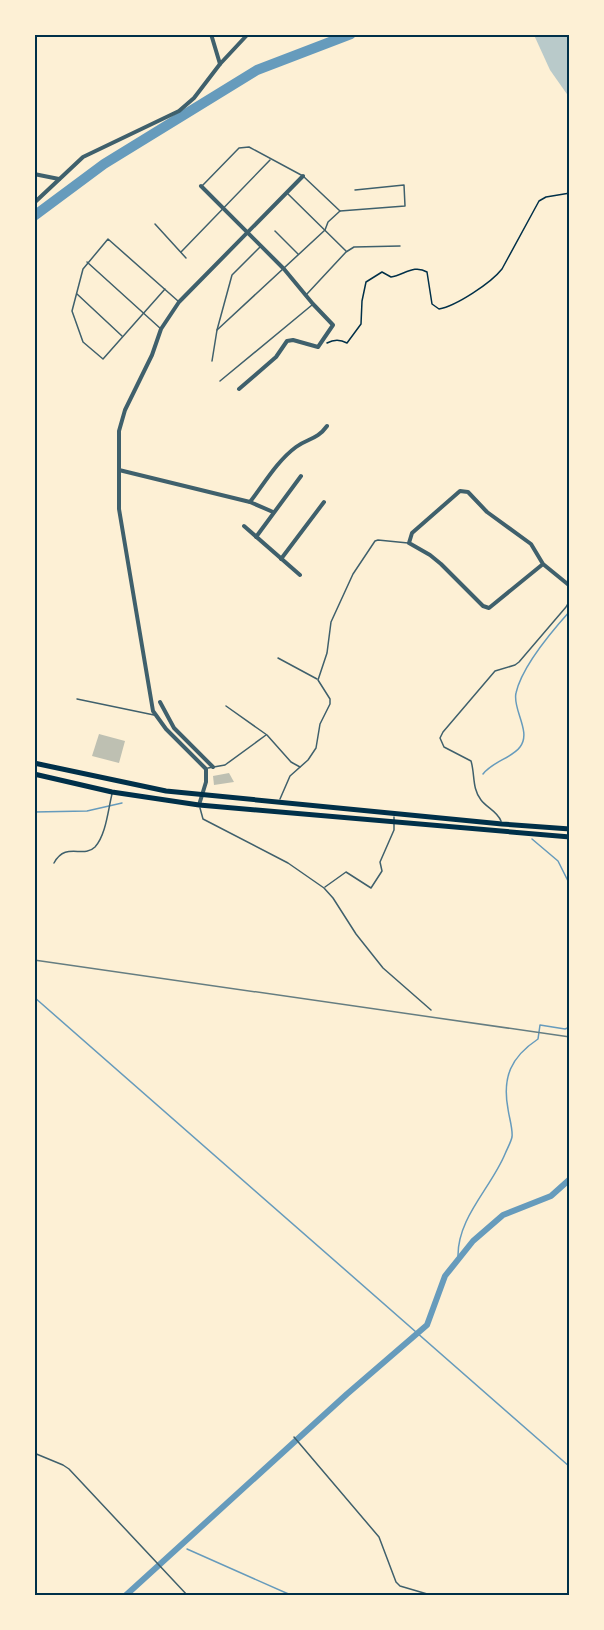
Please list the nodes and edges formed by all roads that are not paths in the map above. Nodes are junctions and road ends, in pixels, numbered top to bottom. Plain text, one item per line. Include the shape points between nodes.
1 (211, 34) edge
2 (248, 34) edge
3 (220, 64) junction
4 (270, 159) junction
5 (34, 174) edge
6 (303, 176) junction
7 (60, 180) junction
8 (201, 186) joint
9 (355, 190) dead end
10 (286, 192) junction
11 (34, 203) edge
12 (223, 210) junction
13 (340, 211) junction
14 (154, 224) dead end
15 (325, 230) junction
16 (275, 231) dead end
17 (247, 233) junction
18 (260, 246) junction
19 (400, 246) dead end
20 (181, 252) junction
21 (346, 252) junction
22 (298, 254) junction
23 (186, 258) dead end
24 (87, 262) junction
25 (284, 269) junction
26 (165, 289) junction
27 (76, 293) junction
28 (306, 295) junction
29 (179, 302) junction
30 (313, 304) junction
31 (143, 313) junction
32 (161, 329) junction
33 (217, 330) junction
34 (123, 336) junction
35 (212, 361) dead end
36 (220, 381) dead end
37 (239, 389) dead end
38 (327, 426) dead end
39 (119, 470) junction
40 (301, 476) dead end
41 (250, 502) junction
42 (324, 502) dead end
43 (273, 512) junction
44 (244, 526) dead end
45 (256, 537) junction
46 (409, 543) junction
47 (281, 559) junction
48 (543, 564) junction
49 (300, 575) dead end
50 (570, 586) edge
51 (570, 600) edge
52 (278, 658) dead end
53 (318, 680) junction
54 (77, 699) dead end
55 (160, 702) dead end
56 (226, 706) dead end
57 (155, 715) junction
58 (267, 735) junction
59 (34, 763) edge
60 (213, 767) junction
61 (301, 768) junction
62 (206, 769) junction
63 (34, 774) edge
64 (112, 792) junction
65 (203, 795) junction
66 (278, 802) junction
67 (199, 805) junction
68 (394, 814) junction
69 (394, 821) junction
70 (502, 827) junction
71 (570, 829) edge
72 (570, 837) edge
73 (54, 863) dead end
74 (324, 888) junction
75 (431, 1010) dead end
76 (294, 1437) dead end
77 (34, 1453) edge
78 (188, 1596) edge
79 (434, 1596) edge

1 - 3 street
2 - 3 street
3 - 7 street via 179,111 96,149
4 - 6 lane
4 - 8 lane via 249,147 239,148
4 - 12 lane
5 - 7 street
6 - 10 street
6 - 13 lane
7 - 11 street
8 - 12 street
9 - 13 lane via 404,185 405,206
10 - 15 lane
10 - 17 street
12 - 17 street
12 - 20 lane
13 - 15 lane
14 - 20 lane
15 - 21 lane
15 - 22 lane
16 - 22 lane
17 - 18 street
17 - 29 street
18 - 25 street
18 - 33 lane via 232,275
19 - 21 lane via 354,247
20 - 23 lane
21 - 28 lane
22 - 25 lane
24 - 26 lane via 108,239
24 - 27 lane
24 - 31 lane
25 - 28 street
25 - 33 lane
26 - 29 lane
26 - 31 lane
27 - 34 lane
27 - 34 lane via 72,311 83,342 103,359
28 - 30 street
29 - 32 street
30 - 36 lane
30 - 37 street via 333,325 318,347 287,341 276,357
31 - 32 lane
31 - 34 lane
32 - 39 street via 119,431
33 - 35 lane
38 - 41 street via 320,436 285,457
39 - 41 street
39 - 57 street via 119,509
40 - 43 street
41 - 43 street
42 - 47 street
43 - 45 street
44 - 45 street
45 - 47 street
46 - 48 street via 429,555 489,608
46 - 48 street via 412,533 460,491 468,492 487,512 531,544
46 - 53 lane via 378,540 371,545 331,622
47 - 49 street
48 - 50 street
51 - 70 lane via 519,662 495,671 440,738 444,747 471,761 478,795 498,814
52 - 53 lane
53 - 61 lane via 331,702 320,724 316,748
54 - 57 lane
55 - 60 street via 174,728
56 - 58 lane
57 - 62 street
58 - 60 lane via 225,765
58 - 61 lane
59 - 65 main road via 115,782
60 - 62 lane
61 - 66 lane via 290,776
62 - 65 street
63 - 64 main road
64 - 67 main road
64 - 73 lane via 96,846 92,850 65,851
65 - 66 main road
65 - 67 street
66 - 68 main road
67 - 69 main road
67 - 74 lane via 203,819 288,863
68 - 69 lane
68 - 70 main road
69 - 70 main road
69 - 74 lane via 380,862 382,871 371,888 346,872
70 - 71 main road
70 - 72 main road
74 - 75 lane via 384,968
76 - 79 lane via 379,1538 396,1582
77 - 78 lane via 69,1469

